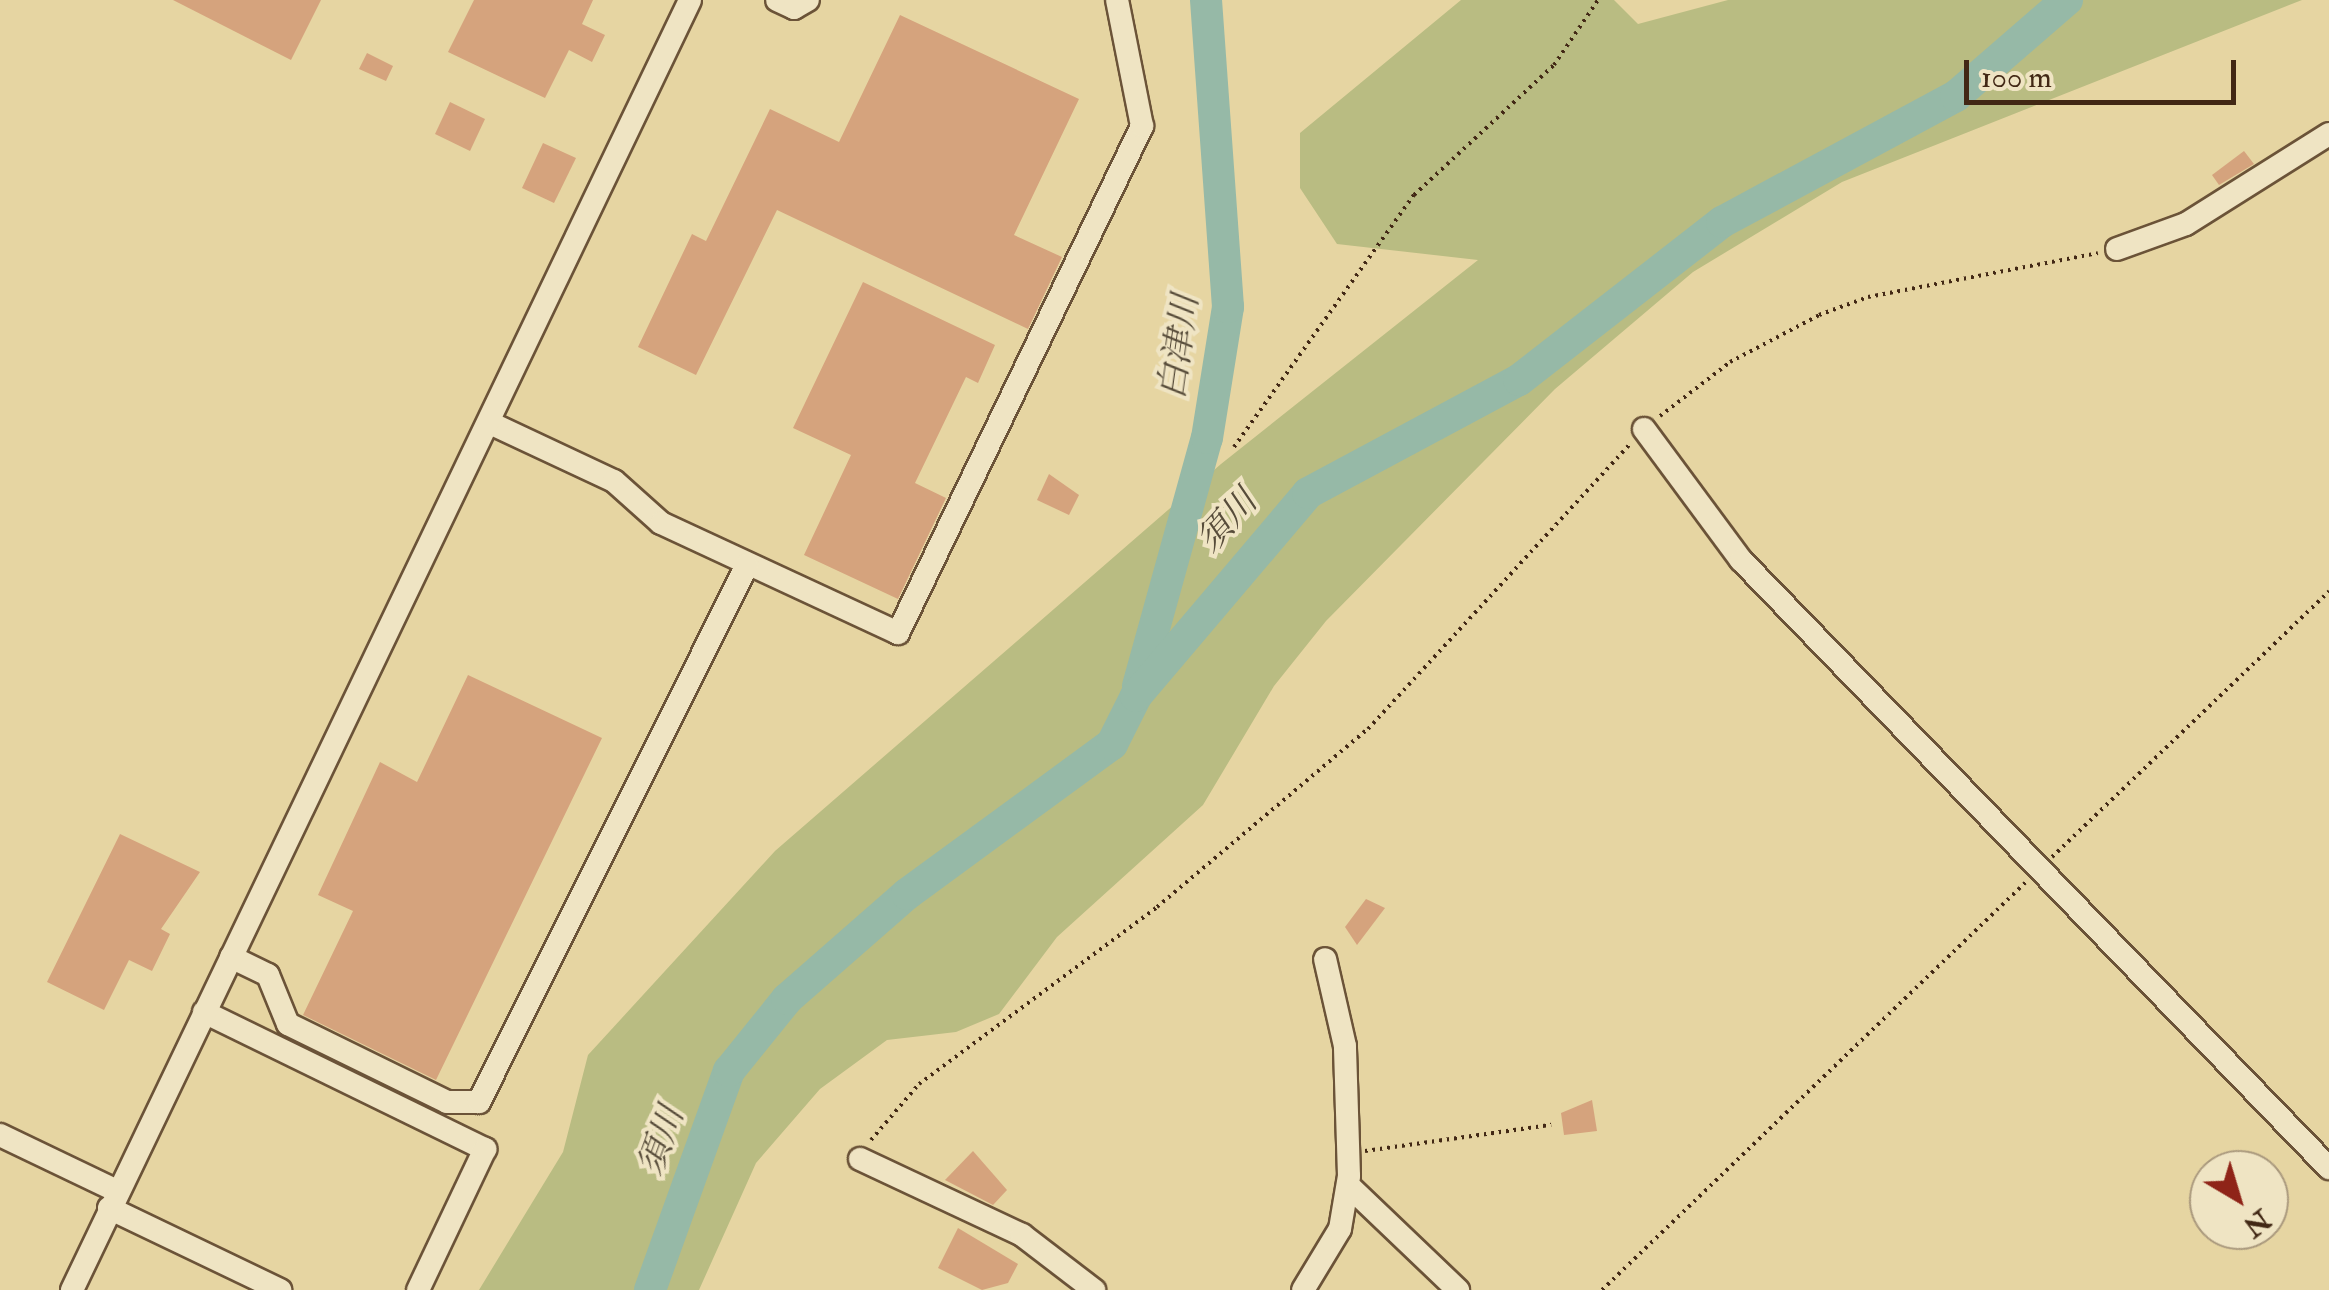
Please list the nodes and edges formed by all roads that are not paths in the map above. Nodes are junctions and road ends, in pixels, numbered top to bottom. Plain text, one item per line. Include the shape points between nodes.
1 (690, 0) edge
2 (777, 0) edge
3 (808, 0) edge
4 (1117, 0) edge
5 (2329, 134) edge
6 (2117, 249) road end
7 (490, 422) junction
8 (1644, 429) road end
9 (747, 565) junction
10 (231, 957) junction
11 (1325, 960) dead end
12 (204, 1012) junction
13 (0, 1134) edge
14 (860, 1159) road end
15 (2329, 1168) edge
16 (1349, 1186) junction
17 (114, 1200) junction
18 (72, 1290) edge
19 (280, 1290) edge
20 (418, 1290) edge
21 (1094, 1290) edge
22 (1303, 1290) edge
23 (1458, 1290) edge

1 - 7 street
2 - 3 street via 794,8
4 - 9 street via 1142,126 904,628 886,632
5 - 6 street via 2186,224
7 - 9 street via 614,481 661,523
7 - 10 street
8 - 15 street via 1701,516
9 - 10 street via 478,1102 447,1102 288,1024 268,975
10 - 12 street
11 - 16 street via 1345,1046
12 - 17 street
12 - 20 street via 485,1149
13 - 17 street
14 - 21 street via 925,1197 1013,1230
16 - 22 street via 1340,1228
16 - 23 street
17 - 18 street
17 - 19 street

